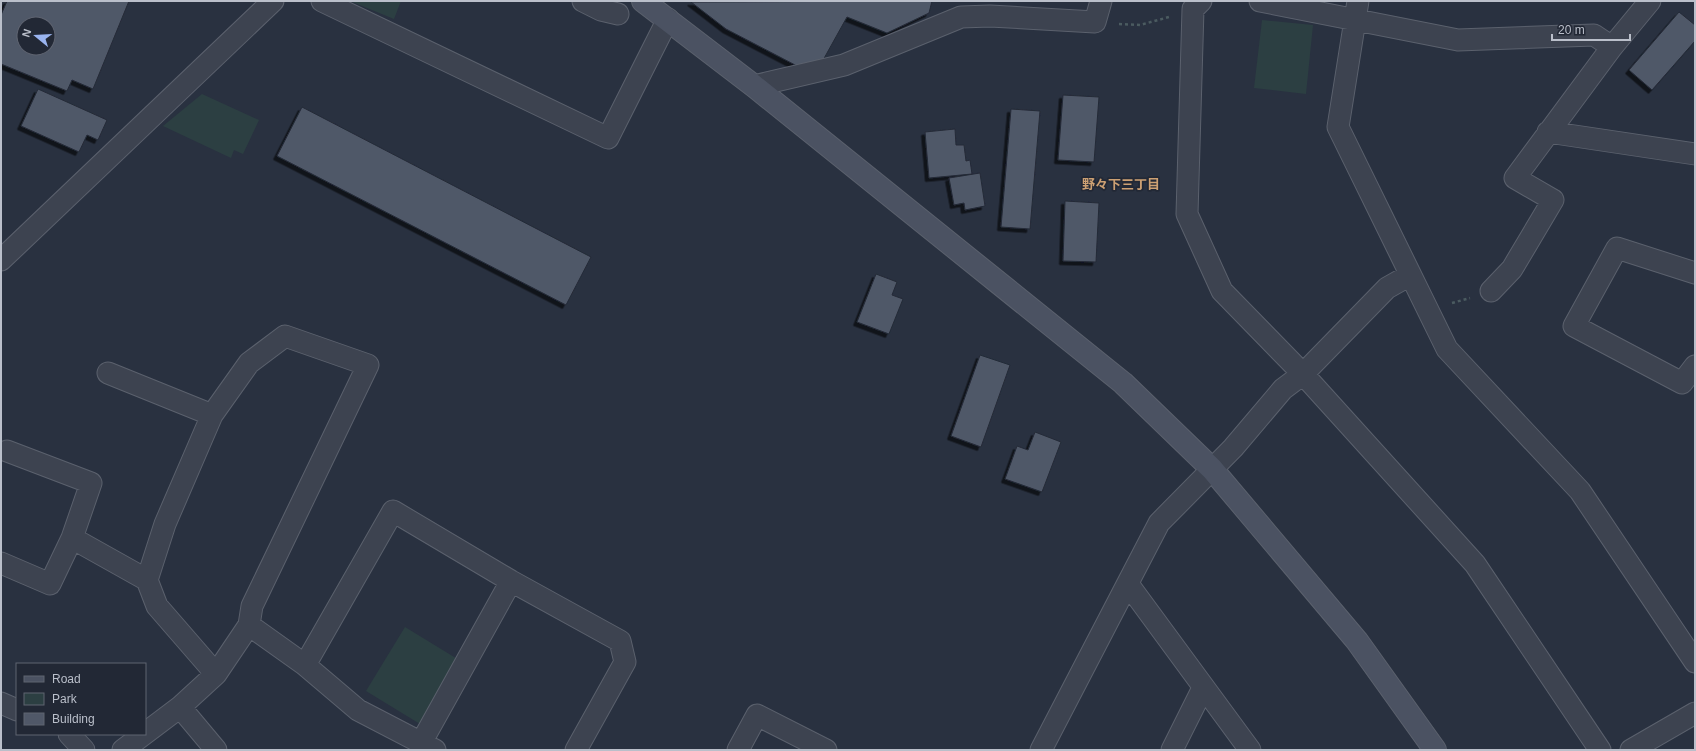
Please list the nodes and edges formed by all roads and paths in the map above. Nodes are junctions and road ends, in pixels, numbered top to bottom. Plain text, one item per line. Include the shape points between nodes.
1 (273, 1) edge
2 (322, 1) edge
3 (583, 1) edge
4 (643, 1) edge
5 (1101, 1) edge
6 (1260, 1) edge
7 (1358, 1) edge
8 (1650, 1) edge
9 (1197, 5) edge
10 (1009, 9) edge
11 (618, 14) dead end
12 (668, 19) junction
13 (1355, 21) junction
14 (1095, 22) junction
15 (1612, 47) junction
16 (754, 86) junction
17 (1548, 132) junction
18 (1695, 154) edge
19 (1, 260) edge
20 (1695, 273) edge
21 (1410, 275) junction
22 (1491, 291) joint
23 (1428, 311) junction
24 (1695, 366) edge
25 (108, 373) dead end
26 (1303, 374) junction
27 (212, 416) junction
28 (7, 451) dead end
29 (1212, 469) junction
30 (72, 538) junction
31 (1, 562) edge
32 (147, 580) junction
33 (511, 581) junction
34 (1128, 584) junction
35 (249, 625) junction
36 (1695, 662) edge
37 (305, 664) junction
38 (216, 674) junction
39 (1203, 688) junction
40 (1, 703) edge
41 (180, 707) junction
42 (16, 710) edge
43 (1695, 713) edge
44 (146, 733) edge
45 (70, 735) edge
46 (143, 735) edge
47 (428, 746) edge
48 (84, 750) edge
49 (123, 750) edge
50 (216, 750) edge
51 (576, 750) edge
52 (738, 750) edge
53 (826, 750) edge
54 (1041, 750) edge
55 (1172, 750) edge
56 (1250, 750) edge
57 (1434, 750) edge
58 (1600, 750) edge
59 (1631, 750) edge

1 - 19 street
2 - 12 street via 608,138
3 - 11 street via 601,10
4 - 12 street
5 - 14 street
6 - 13 street
7 - 13 street
8 - 15 street
9 - 14 path via 1140,25
9 - 26 street via 1188,214 1222,291
10 - 14 street
10 - 16 street via 961,17 844,65
12 - 16 street
13 - 15 street via 1458,40 1594,35
13 - 21 street via 1338,128
15 - 17 street
16 - 29 street via 1123,383
17 - 18 street
17 - 22 street via 1515,178 1553,200 1512,269
20 - 24 street via 1617,248 1574,326 1682,383
21 - 23 street
21 - 26 street via 1387,288
22 - 23 path
23 - 36 street via 1447,349 1580,491
25 - 27 street
26 - 29 street via 1283,389
26 - 58 street via 1475,564
27 - 32 street via 165,524
27 - 35 street via 249,363 285,336 368,365 252,606
28 - 30 street via 91,483
29 - 34 street via 1159,523
29 - 57 street via 1357,641
30 - 31 street via 50,584
30 - 32 street
32 - 38 street via 157,606
33 - 37 street via 393,511
33 - 47 street
33 - 51 street via 620,641 625,662
34 - 39 street
34 - 54 street
35 - 37 street
35 - 38 street
37 - 47 street via 358,710
38 - 41 street
39 - 55 street
39 - 56 street
40 - 42 street
41 - 44 street
41 - 50 street
43 - 59 street
45 - 48 street
46 - 49 street
52 - 53 street via 758,715

